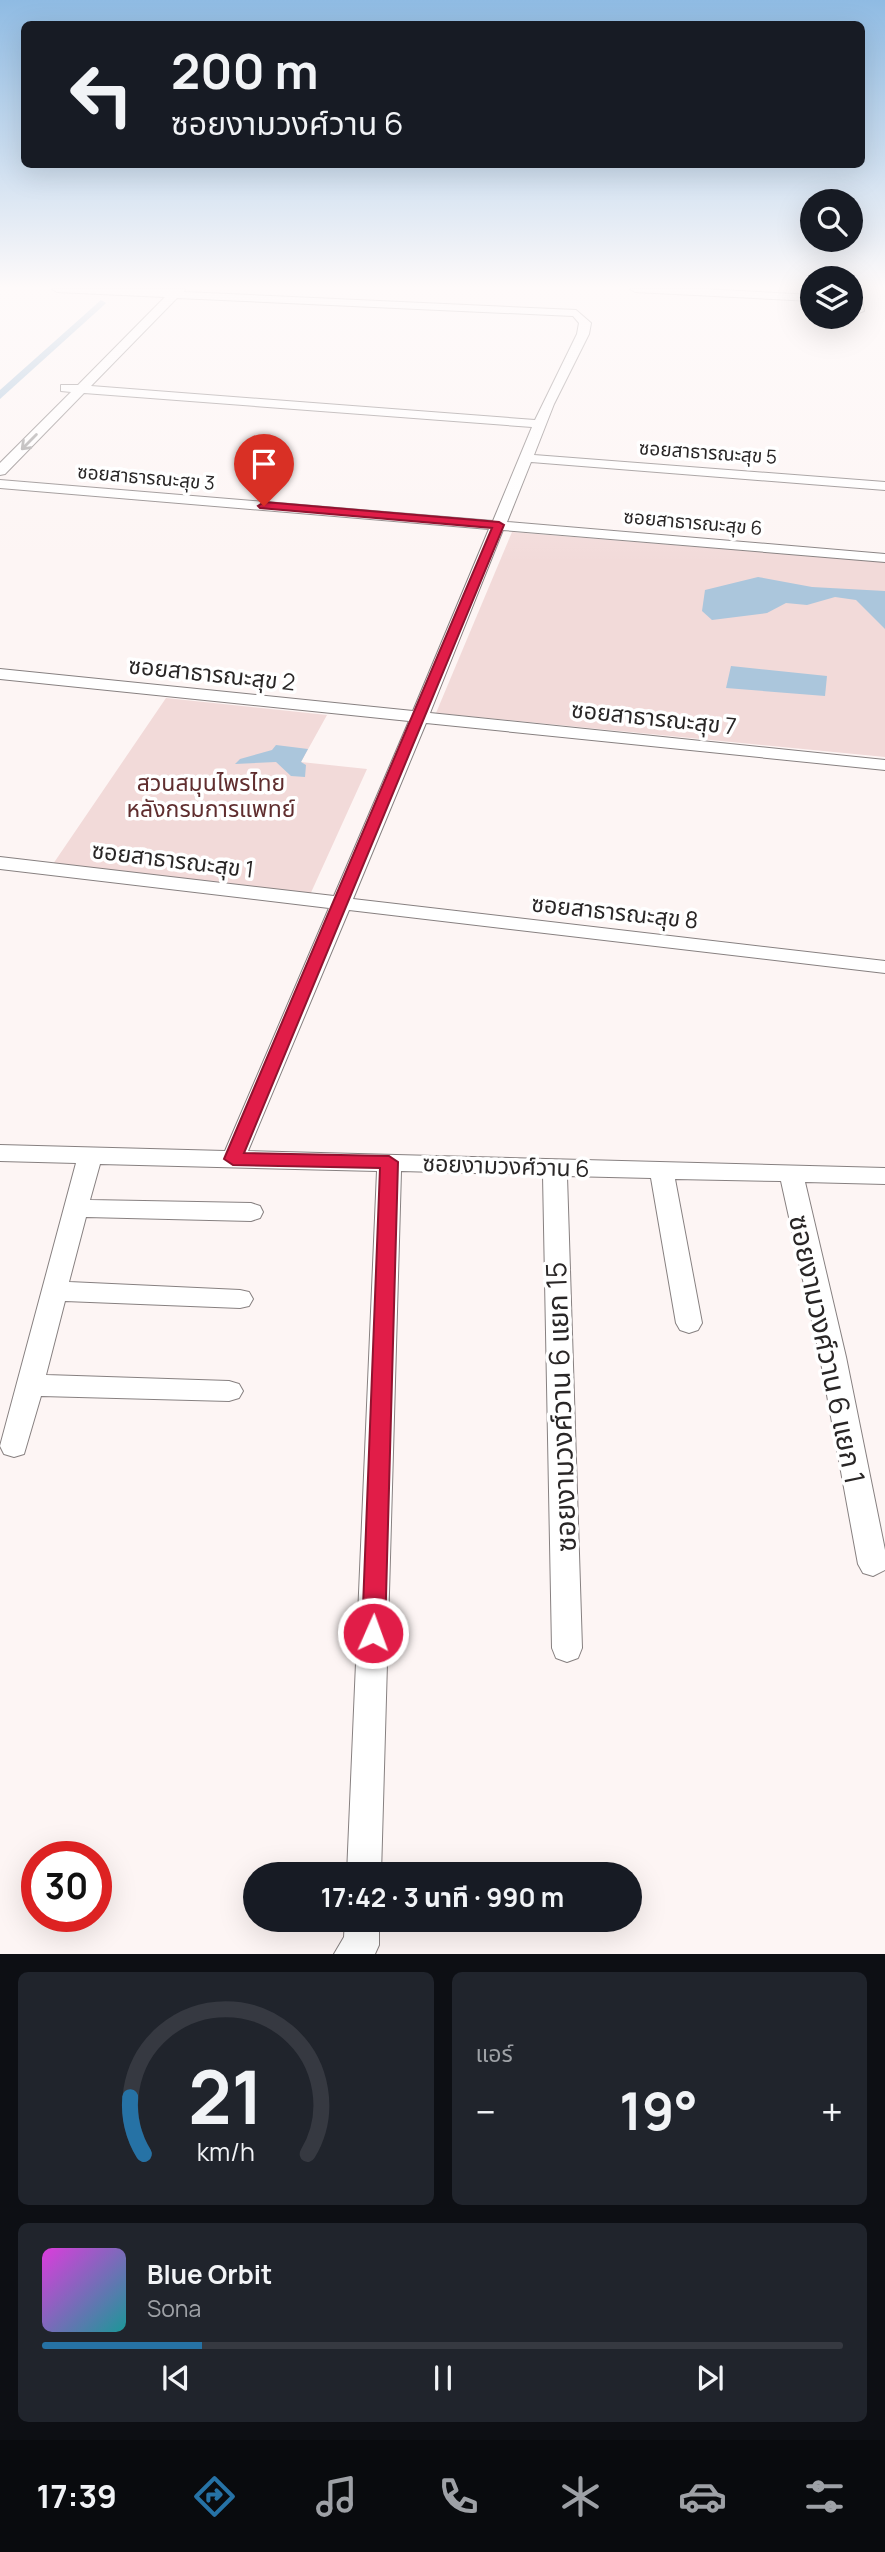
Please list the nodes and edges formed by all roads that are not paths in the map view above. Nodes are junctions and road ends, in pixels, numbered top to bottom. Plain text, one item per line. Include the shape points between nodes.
1 (74, 380) edge
2 (89, 380) edge
3 (560, 380) edge
4 (65, 388) junction
5 (81, 389) junction
6 (541, 424) junction
7 (0, 452) edge
8 (527, 458) junction
9 (0, 471) edge
10 (0, 484) edge
11 (885, 485) edge
12 (499, 525) junction
13 (885, 558) edge
14 (0, 674) edge
15 (419, 718) junction
16 (885, 765) edge
17 (0, 863) edge
18 (340, 904) junction
19 (885, 967) edge
20 (0, 1153) edge
21 (90, 1155) junction
22 (233, 1159) junction
23 (389, 1162) junction
24 (555, 1166) junction
25 (662, 1170) junction
26 (790, 1175) junction
27 (885, 1176) edge
28 (76, 1208) junction
29 (251, 1212) dead end
30 (54, 1291) junction
31 (240, 1299) dead end
32 (689, 1323) dead end
33 (30, 1385) junction
34 (229, 1391) dead end
35 (14, 1446) dead end
36 (873, 1564) dead end
37 (567, 1648) dead end
38 (364, 1862) edge
39 (362, 1932) edge
40 (351, 1954) edge

1 - 4 street
2 - 5 street
3 - 6 street
4 - 5 street
4 - 7 street
5 - 6 street
5 -> 9 street
6 - 8 street
8 - 11 street, ซอยสาธารณะสุข 5
8 - 12 street
10 - 12 street, ซอยสาธารณะสุข 3
12 - 13 street, ซอยสาธารณะสุข 6
12 - 15 street
14 - 15 street, ซอยสาธารณะสุข 2
15 - 16 street, ซอยสาธารณะสุข 7
15 - 18 street
17 - 18 street, ซอยสาธารณะสุข 1
18 - 19 street, ซอยสาธารณะสุข 8
18 - 22 street
20 - 21 street, ซอยงามวงศ์วาน 6
21 - 22 street, ซอยงามวงศ์วาน 6
21 - 28 street
22 - 23 street, ซอยงามวงศ์วาน 6
23 - 24 street, ซอยงามวงศ์วาน 6
23 - 38 street
24 - 25 street, ซอยงามวงศ์วาน 6
24 - 37 street, ซอยงามวงศ์วาน 6 แยก 15
25 - 26 street, ซอยงามวงศ์วาน 6
25 - 32 street
26 - 27 street, ซอยงามวงศ์วาน 6
26 - 36 street, ซอยงามวงศ์วาน 6 แยก 1 via 833,1357
28 - 29 street
28 - 30 street
30 - 31 street
30 - 33 street
33 - 34 street
33 - 35 street
39 - 40 street via 361,1945

